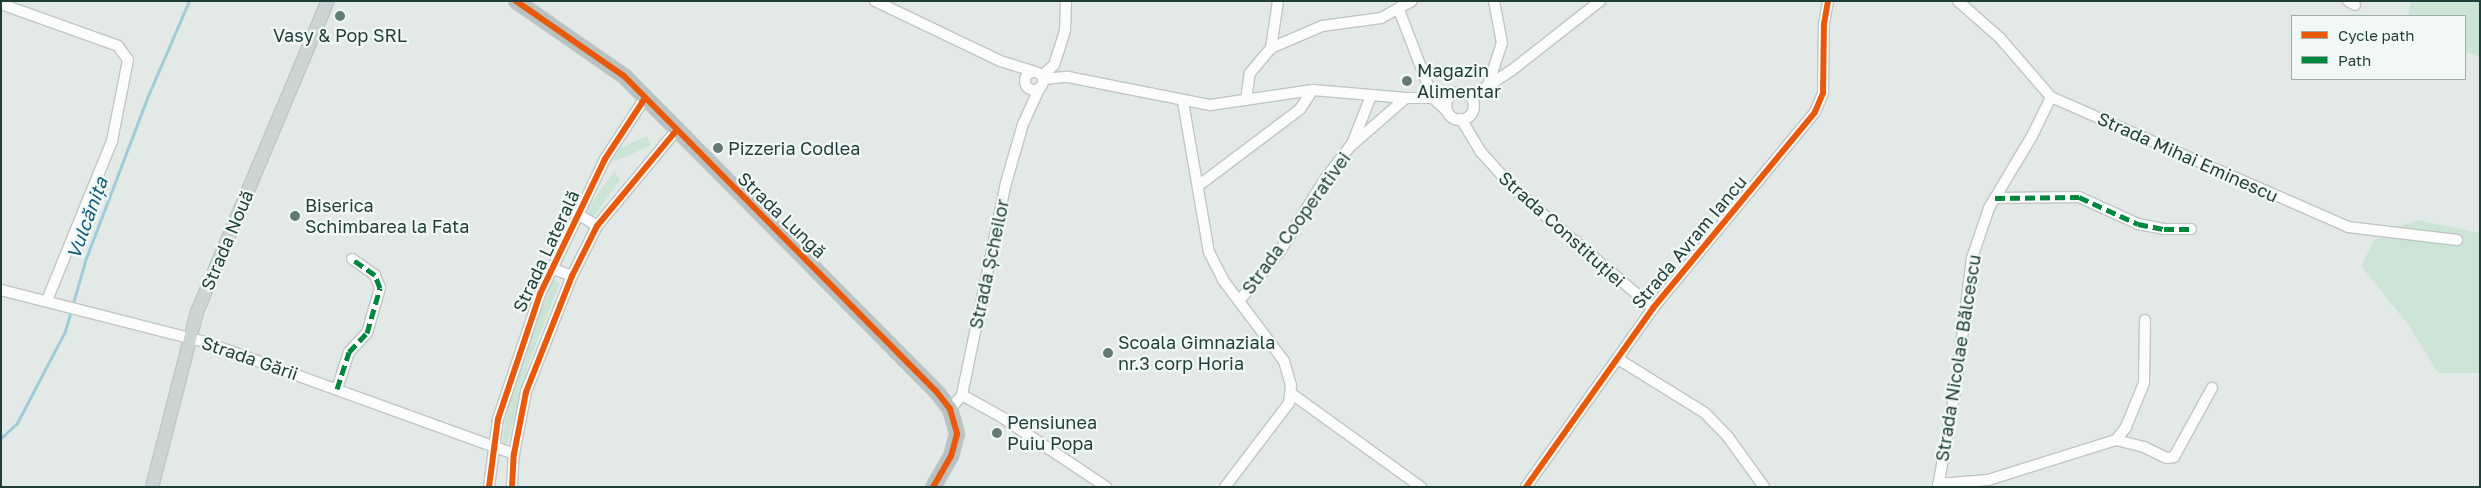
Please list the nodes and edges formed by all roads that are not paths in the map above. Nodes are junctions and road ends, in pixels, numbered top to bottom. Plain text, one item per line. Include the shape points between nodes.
1 (328, 1) edge
2 (516, 1) edge
3 (875, 1) edge
4 (1066, 1) edge
5 (1278, 1) edge
6 (1412, 1) edge
7 (1494, 1) edge
8 (1600, 1) edge
9 (1828, 1) edge
10 (1958, 1) edge
11 (1, 4) edge
12 (1400, 10) junction
13 (1271, 48) junction
14 (1000, 61) junction
15 (1039, 78) junction
16 (1025, 84) junction
17 (1488, 86) junction
18 (1313, 90) junction
19 (1453, 94) junction
20 (1371, 96) junction
21 (1471, 97) junction
22 (2051, 97) junction
23 (645, 98) junction
24 (1406, 98) junction
25 (1433, 98) junction
26 (1246, 100) junction
27 (1183, 102) junction
28 (1447, 110) junction
29 (1026, 116) junction
30 (1461, 120) junction
31 (676, 131) junction
32 (1352, 144) junction
33 (1198, 186) junction
34 (1995, 198) junction
35 (578, 214) junction
36 (597, 226) junction
37 (2191, 229) dead end
38 (2457, 240) dead end
39 (352, 259) dead end
40 (551, 268) junction
41 (572, 276) junction
42 (1, 290) edge
43 (47, 300) junction
44 (1239, 301) junction
45 (1653, 308) junction
46 (2145, 320) dead end
47 (189, 337) junction
48 (1618, 359) junction
49 (2212, 388) dead end
50 (337, 389) junction
51 (1292, 394) junction
52 (962, 395) junction
53 (950, 409) junction
54 (2116, 440) junction
55 (492, 448) junction
56 (514, 454) junction
57 (1938, 485) edge
58 (152, 487) edge
59 (489, 487) edge
60 (512, 487) edge
61 (933, 487) edge
62 (1106, 487) edge
63 (1225, 487) edge
64 (1421, 487) edge
65 (1526, 487) edge
66 (1764, 487) edge

1 - 47 main road, Strada Nouă via 209,282
2 - 23 highway, Strada Lungă via 604,60
3 - 14 street
4 - 15 street, Strada Șcheilor via 1066,24 1060,50 1054,65
5 - 13 street
6 - 12 street
7 - 17 street via 1502,43
8 - 17 street
9 - 45 street, Strada Avram Iancu via 1822,93 1815,112
10 - 22 street, Strada Mihai Eminescu via 2000,38
11 - 43 street via 118,46 128,60 112,141
12 - 13 street via 1367,22 1322,26
12 - 25 street
13 - 26 street via 1250,74
14 - 15 street
14 - 16 street
15 - 16 street via 1033,90
15 - 16 street via 1028,73
15 - 27 street via 1068,77
15 - 29 street, Strada Șcheilor
16 - 29 street, Strada Șcheilor
17 - 21 street
18 - 20 street
18 - 26 street
18 - 33 street via 1300,109
19 - 21 street via 1464,92
19 - 25 street
19 - 28 street via 1446,103
20 - 24 street
20 - 32 street, Strada Cooperativei
21 - 30 street via 1473,110
22 - 34 street, Strada Nicolae Bălcescu
22 - 38 street, Strada Mihai Eminescu via 2348,226
23 - 31 highway, Strada Lungă
23 - 35 street, Strada Laterală via 613,146
24 - 25 street
24 - 32 street, Strada Cooperativei
25 - 28 street
26 - 27 street via 1210,105
27 - 33 street
28 - 30 street via 1452,117
29 - 52 street, Strada Șcheilor via 1000,210
30 - 45 street, Strada Constituției via 1481,152 1515,190
31 - 36 street, Strada Laterală
31 - 53 highway, Strada Lungă via 882,334
32 - 44 street, Strada Cooperativei via 1325,179 1280,251
33 - 44 street via 1208,252
34 - 37 street via 2079,197 2148,227
34 - 57 street, Strada Nicolae Bălcescu via 1979,235 1968,276 1959,368
35 - 36 street
35 - 40 street, Strada Laterală
36 - 41 street, Strada Laterală
39 - 50 street via 375,275 380,288 367,334 349,352
40 - 41 street
40 - 55 street, Strada Laterală via 518,352
41 - 56 street, Strada Laterală via 534,367
42 - 43 street, Strada Gării
43 - 47 street, Strada Gării
44 - 51 street via 1287,367
45 - 48 street, Strada Avram Iancu
46 - 54 street via 2144,383 2126,427
47 - 50 street, Strada Gării
47 - 58 main road, Strada Nouă
48 - 65 street, Strada Avram Iancu
48 - 66 street via 1711,419
49 - 54 street via 2174,457 2167,458 2144,447
50 - 55 street, Strada Gării
51 - 63 street
51 - 64 street
52 - 53 street, Strada Șcheilor
52 - 62 street via 1000,416
53 - 61 highway, Strada Lungă via 956,426 956,443
54 - 57 street via 1988,480
55 - 56 street, Strada Gării
55 - 59 street, Strada Laterală
56 - 60 street, Strada Laterală

